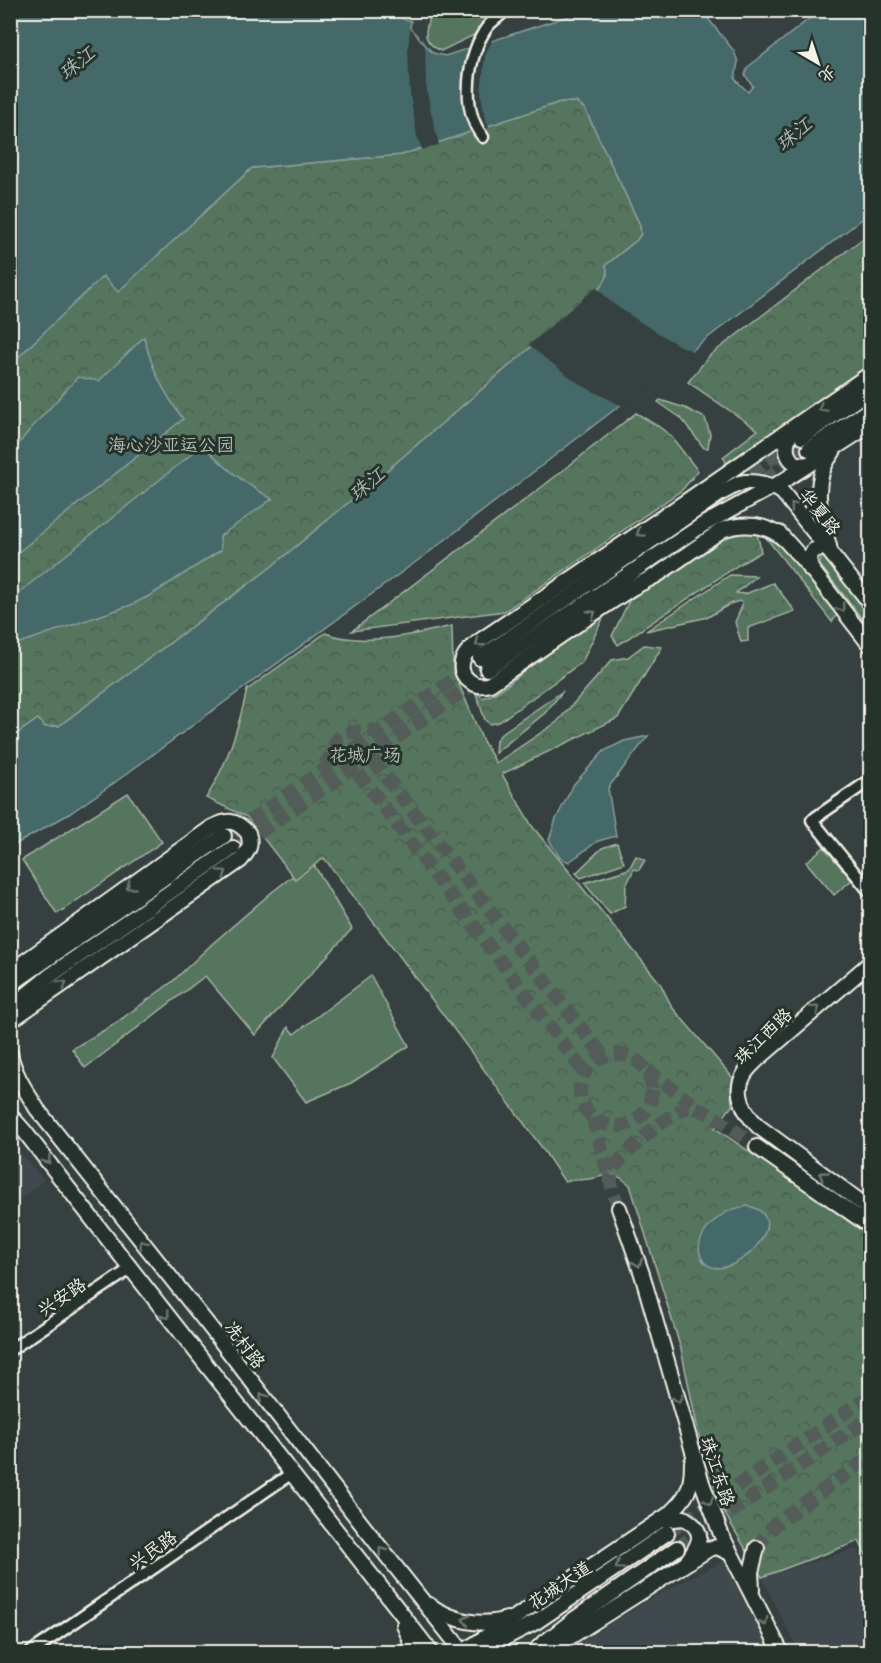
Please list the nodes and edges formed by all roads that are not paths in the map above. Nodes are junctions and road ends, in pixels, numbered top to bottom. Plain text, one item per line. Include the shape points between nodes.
1 (506, 10) edge
2 (483, 137) dead end
3 (870, 374) edge
4 (870, 390) edge
5 (870, 409) edge
6 (870, 425) edge
7 (800, 431) junction
8 (836, 448) junction
9 (813, 455) junction
10 (728, 473) junction
11 (746, 482) junction
12 (772, 486) junction
13 (712, 492) junction
14 (692, 506) junction
15 (704, 524) junction
16 (785, 540) junction
17 (830, 550) junction
18 (812, 570) junction
19 (870, 603) edge
20 (870, 645) edge
21 (870, 780) edge
22 (224, 836) tunnel mouth
23 (233, 848) tunnel mouth
24 (870, 892) edge
25 (870, 963) edge
26 (10, 972) edge
27 (10, 985) edge
28 (12, 1016) edge
29 (10, 1034) edge
30 (10, 1053) edge
31 (10, 1090) edge
32 (25, 1090) junction
33 (10, 1115) edge
34 (757, 1147) tunnel mouth
35 (619, 1208) tunnel mouth
36 (870, 1209) edge
37 (870, 1226) edge
38 (130, 1269) junction
39 (10, 1350) edge
40 (693, 1448) junction
41 (292, 1473) junction
42 (664, 1526) junction
43 (677, 1548) tunnel mouth
44 (757, 1548) tunnel mouth
45 (730, 1553) junction
46 (688, 1562) junction
47 (418, 1597) junction
48 (752, 1598) junction
49 (399, 1612) junction
50 (518, 1616) junction
51 (536, 1651) edge
52 (31, 1653) edge
53 (411, 1653) edge
54 (431, 1653) edge
55 (463, 1653) edge
56 (781, 1653) edge

1 - 2 street via 488,26 473,58 468,90 472,114
3 -> 7 main road
4 - 7 main road
5 - 9 main road
6 - 8 main road
7 - 9 main road via 787,440 792,460 803,465
7 - 10 main road
8 - 9 main road
8 - 17 main road via 827,459 818,492
9 - 12 main road
10 - 13 main road
10 - 14 main road
11 - 12 main road, 华夏路
11 - 13 main road, 华夏路
11 - 14 main road
12 - 15 main road
17 -> 12 main road, 华夏路 via 783,493
13 - 14 main road
14 - 15 main road via 484,663
14 -> 16 main road via 476,644 466,653 464,675 478,686 490,684 722,530 745,525 761,527
15 - 16 main road via 723,519 753,519 769,525
16 - 18 main road
17 - 18 main road via 814,550 808,558
17 - 19 main road, 华夏路
18 -> 20 main road
21 - 24 street via 812,820
22 - 27 main road
23 - 28 main road via 51,975 22,999
36 -> 25 main road, 珠江西路 via 752,1121 740,1092 743,1076 757,1060
28 -> 26 main road via 241,860 251,846 248,832 235,822 221,822
28 - 29 main road
30 - 32 main road, 冼村路
31 - 32 main road
47 -> 32 main road, 冼村路
33 -> 38 main road
34 - 37 main road
35 -> 40 main road, 珠江东路
38 - 39 street, 兴安路
38 -> 41 main road
40 - 42 main road via 689,1490
40 -> 45 main road, 珠江东路 via 702,1483
41 - 49 main road
41 - 52 street, 兴民路
42 - 46 main road via 684,1518 697,1528 700,1539
42 - 50 main road
42 -> 55 main road, 花城大道 via 536,1622 493,1644
43 - 51 main road, 花城大道 via 573,1620
44 - 48 main road, 珠江东路 via 750,1572
45 - 46 main road via 713,1547
45 - 48 main road, 珠江东路
46 - 51 main road via 559,1644
47 - 49 main road via 411,1609
50 -> 47 main road via 499,1622 471,1622 453,1618
47 - 55 main road, 冼村路
48 -> 56 main road, 珠江东路
49 - 53 main road
49 - 54 main road
50 - 55 main road

